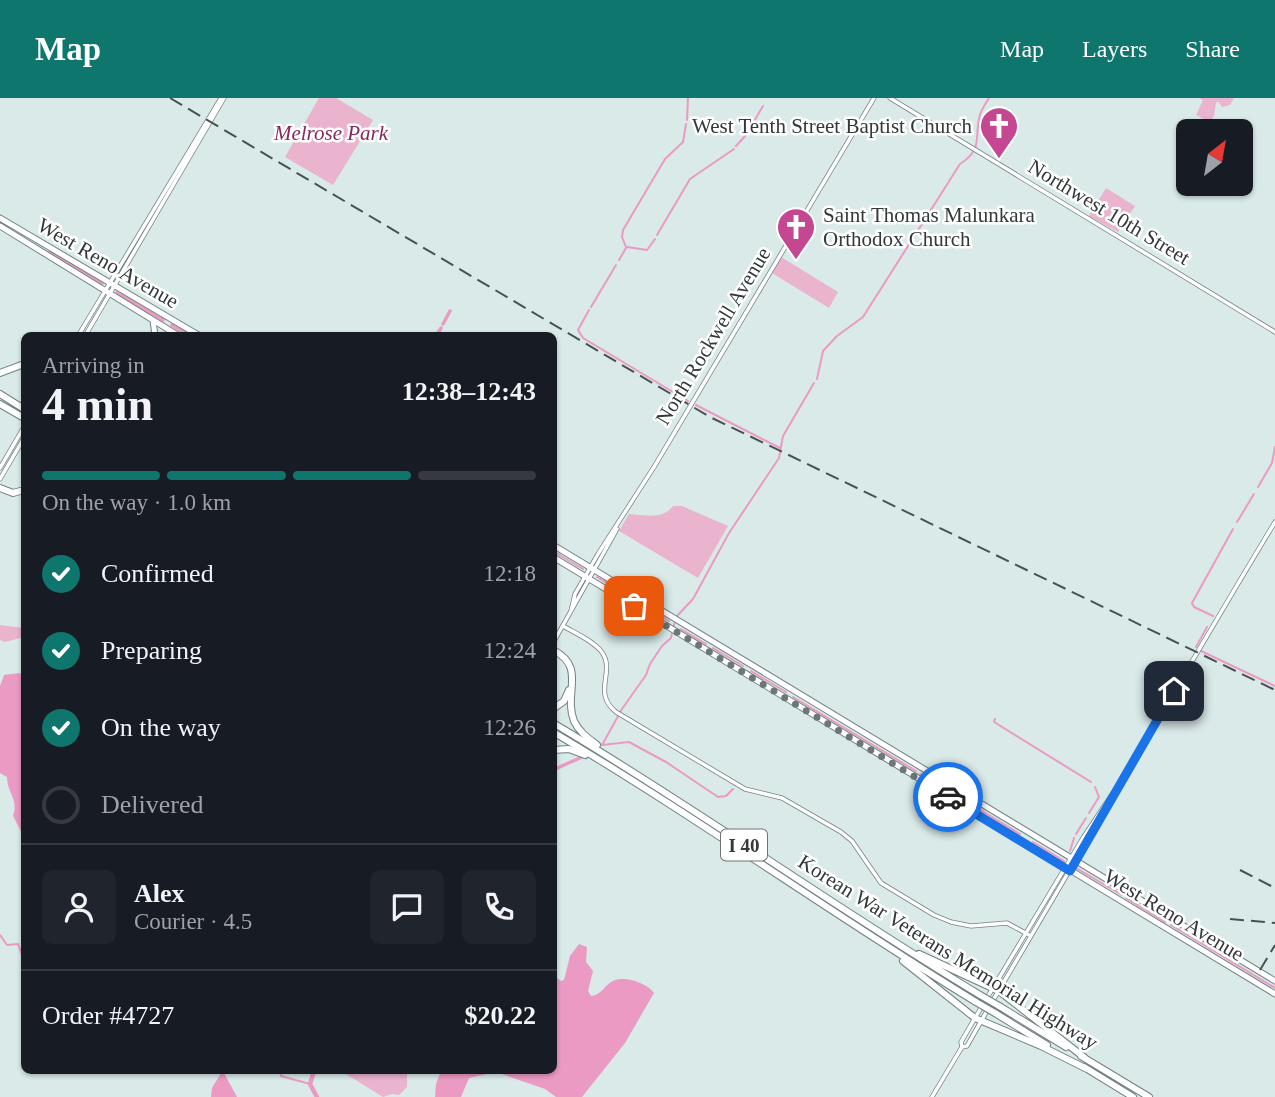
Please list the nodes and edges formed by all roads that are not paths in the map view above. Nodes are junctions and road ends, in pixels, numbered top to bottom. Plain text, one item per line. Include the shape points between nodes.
1 (222, 98) edge
2 (874, 98) edge
3 (890, 98) edge
4 (0, 218) edge
5 (0, 226) edge
6 (46, 250) junction
7 (112, 283) junction
8 (107, 292) junction
9 (153, 320) junction
10 (175, 321) junction
11 (161, 325) junction
12 (82, 330) edge
13 (169, 330) junction
14 (87, 332) edge
15 (155, 332) edge
16 (162, 332) edge
17 (172, 332) edge
18 (193, 332) edge
19 (1275, 332) edge
20 (21, 365) edge
21 (0, 373) edge
22 (0, 394) edge
23 (0, 404) edge
24 (21, 407) edge
25 (21, 416) edge
26 (21, 432) edge
27 (21, 443) edge
28 (0, 468) edge
29 (0, 479) edge
30 (0, 488) edge
31 (21, 490) edge
32 (1275, 522) edge
33 (557, 547) edge
34 (557, 560) edge
35 (593, 568) junction
36 (587, 578) junction
37 (563, 626) junction
38 (557, 636) edge
39 (713, 641) junction
40 (707, 650) junction
41 (557, 654) edge
42 (557, 655) edge
43 (557, 707) edge
44 (557, 725) edge
45 (557, 734) edge
46 (557, 750) edge
47 (612, 758) junction
48 (613, 769) junction
49 (1114, 791) junction
50 (1091, 825) junction
51 (1089, 839) junction
52 (1073, 860) junction
53 (1068, 869) junction
54 (1051, 892) junction
55 (1127, 893) junction
56 (1121, 902) junction
57 (1043, 904) junction
58 (1051, 904) junction
59 (1044, 915) junction
60 (1027, 933) junction
61 (1032, 936) junction
62 (897, 944) junction
63 (894, 953) junction
64 (1275, 981) edge
65 (996, 989) junction
66 (1275, 994) edge
67 (978, 1020) junction
68 (1085, 1058) junction
69 (1087, 1069) junction
70 (932, 1097) edge
71 (1133, 1097) edge
72 (1149, 1097) edge

1 - 7 main road
1 - 7 main road
2 - 35 main road, North Rockwell Avenue
3 - 19 main road, Northwest 10th Street
4 - 6 main road, West Reno Avenue
5 - 6 main road, West Reno Avenue
6 - 7 main road, West Reno Avenue
6 - 8 main road, West Reno Avenue
7 - 8 main road
7 - 10 main road, West Reno Avenue
8 - 9 main road, West Reno Avenue
8 - 12 main road
8 - 14 main road
9 - 11 main road, West Reno Avenue
9 - 15 main road
10 - 11 main road
10 - 18 main road, West Reno Avenue
11 - 13 main road, West Reno Avenue
13 - 16 main road
13 - 17 main road, West Reno Avenue
20 - 21 highway
22 - 24 highway
23 - 25 highway
26 - 28 main road
27 - 29 main road
30 - 31 highway via 13,493
32 - 49 main road
33 - 35 main road, West Reno Avenue
34 - 36 main road, West Reno Avenue
35 - 36 main road, North Rockwell Avenue
35 - 39 main road, West Reno Avenue
36 - 37 main road, North Rockwell Avenue via 572,600
36 - 40 main road, West Reno Avenue
37 - 38 main road, North Rockwell Avenue
37 - 60 main road via 604,655 604,696 625,718 745,789 782,798 845,835 881,883 934,915 971,926 1007,923
39 - 40 main road
39 - 52 main road, West Reno Avenue
40 - 53 main road, West Reno Avenue
41 - 47 highway via 571,666 575,723
42 - 43 highway via 566,663 569,676 567,696
44 - 47 highway, Korean War Veterans Memorial Highway / I 40
45 - 48 highway, Korean War Veterans Memorial Highway / I 40
46 - 48 highway via 573,750
47 - 62 highway, Korean War Veterans Memorial Highway / I 40
48 - 63 highway, Korean War Veterans Memorial Highway / I 40
49 - 50 main road
49 - 51 main road
50 - 51 main road
50 - 52 main road
51 - 52 main road
52 - 53 main road
52 - 55 main road, West Reno Avenue
53 - 54 main road
53 - 56 main road, West Reno Avenue
53 - 58 main road
54 - 57 main road
54 - 58 main road
55 - 56 main road
55 - 64 main road, West Reno Avenue
56 - 66 main road, West Reno Avenue
57 - 59 main road
57 - 60 main road
58 - 59 main road
59 - 61 main road
60 - 61 main road
60 - 65 main road
61 - 65 main road
62 - 65 highway
62 - 68 highway, Korean War Veterans Memorial Highway / I 40, bridge
63 - 67 highway
63 - 69 highway, Korean War Veterans Memorial Highway / I 40, bridge
65 - 67 main road
65 - 68 highway
67 - 69 highway
67 - 70 main road
68 - 72 highway, Korean War Veterans Memorial Highway / I 40
69 - 71 highway, Korean War Veterans Memorial Highway / I 40

